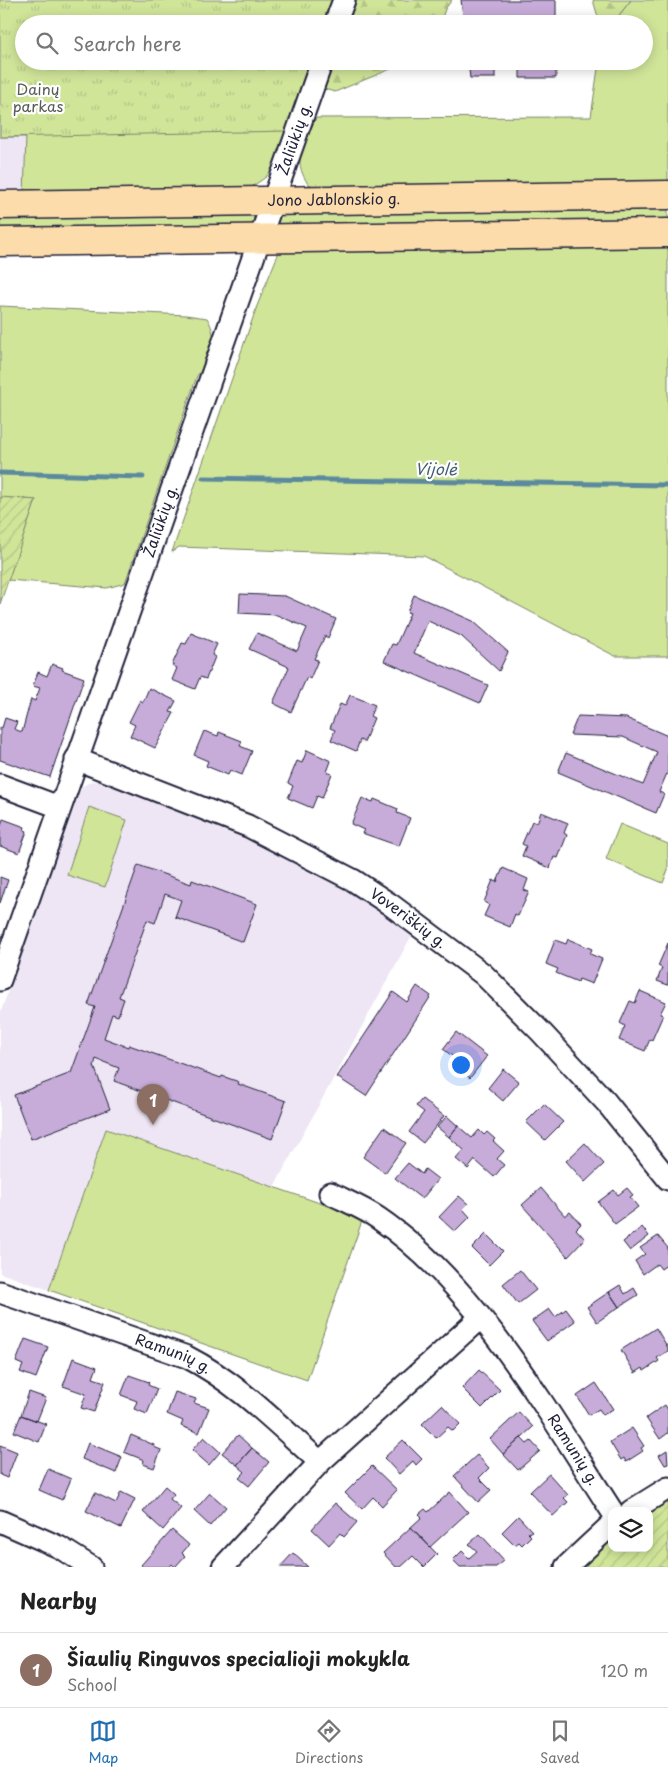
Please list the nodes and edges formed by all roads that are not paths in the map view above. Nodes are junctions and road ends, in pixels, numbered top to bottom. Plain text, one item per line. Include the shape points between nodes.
1 (344, 0) edge
2 (338, 15) edge
3 (319, 70) edge
4 (668, 195) edge
5 (272, 201) junction
6 (0, 205) edge
7 (668, 233) edge
8 (259, 240) junction
9 (0, 242) edge
10 (76, 759) junction
11 (0, 785) edge
12 (59, 807) junction
13 (0, 980) edge
14 (668, 1178) edge
15 (330, 1193) dead end
16 (0, 1292) edge
17 (480, 1318) junction
18 (320, 1462) junction
19 (668, 1488) edge
20 (609, 1507) edge
21 (637, 1507) edge
22 (0, 1521) edge
23 (608, 1528) edge
24 (91, 1567) edge
25 (223, 1567) edge
26 (566, 1567) edge

1 - 2 street
3 - 5 street, Žaliūkių g.
4 - 5 main road, Jono Jablonskio g.
5 - 6 main road, Jono Jablonskio g.
5 - 8 street, Žaliūkių g.
7 - 8 main road
8 - 9 main road
8 - 10 street, Žaliūkių g.
10 - 12 street, Žaliūkių g.
10 - 14 street, Voveriškių g. via 248,826 352,880 391,905 483,974 542,1032 606,1102
11 - 12 street
12 - 13 street, Žaliūkių g.
15 - 17 street, Ramunių g. via 376,1217 408,1241
16 - 18 street, Ramunių g. via 206,1367 226,1380
17 - 18 street
17 - 20 street, Ramunių g. via 518,1366
18 - 25 street
19 - 21 street
22 - 24 street via 59,1547
23 - 26 street

